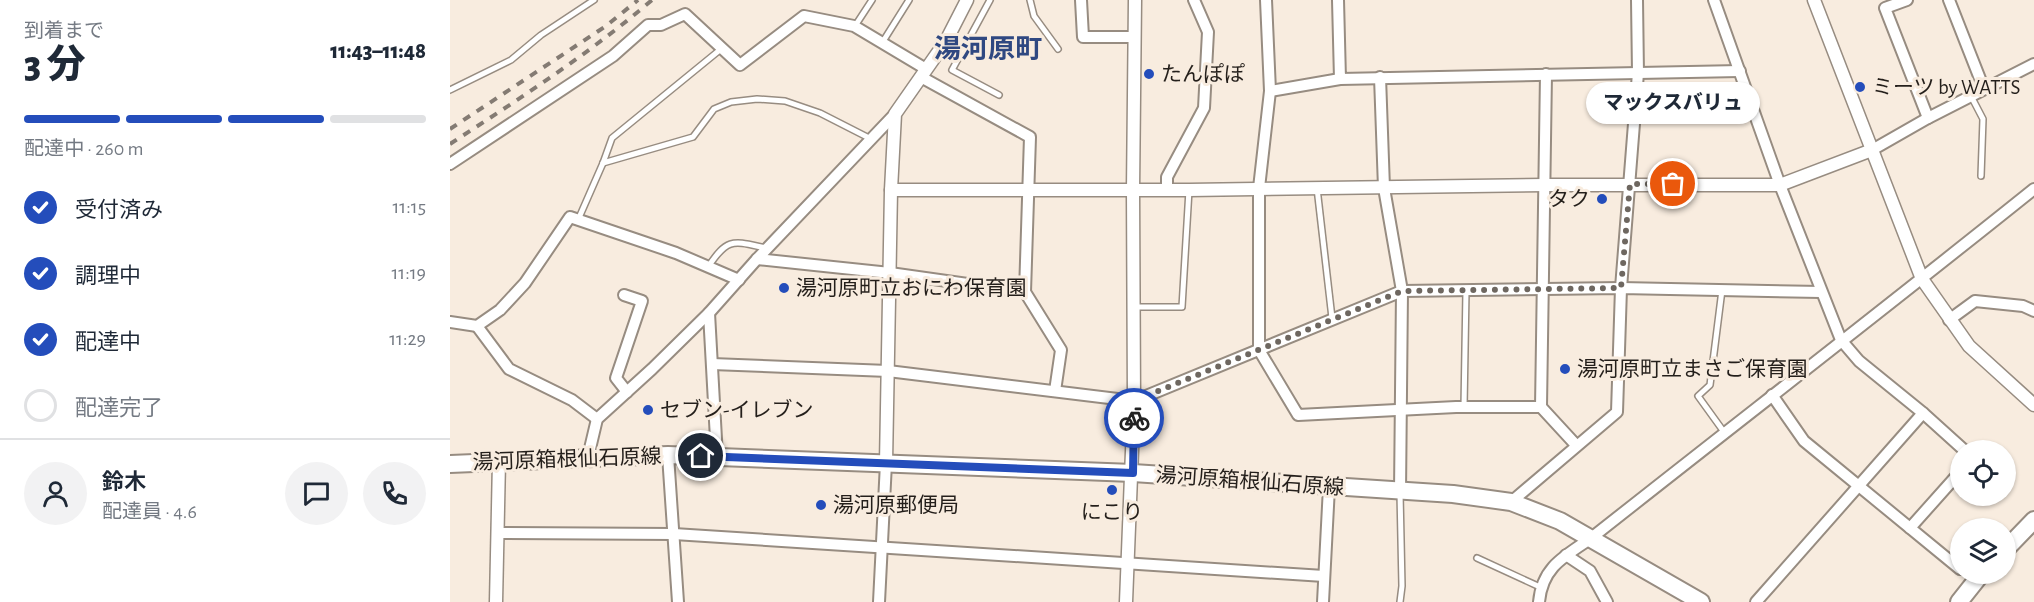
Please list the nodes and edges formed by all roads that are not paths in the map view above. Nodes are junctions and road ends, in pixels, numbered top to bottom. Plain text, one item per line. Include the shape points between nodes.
1 (594, 0) edge
2 (872, 0) edge
3 (909, 0) edge
4 (990, 0) edge
5 (1030, 0) edge
6 (1081, 0) edge
7 (1135, 0) edge
8 (1194, 0) edge
9 (1266, 0) edge
10 (1338, 0) edge
11 (1637, 0) edge
12 (1714, 0) edge
13 (1814, 0) edge
14 (1907, 0) edge
15 (1949, 0) edge
16 (966, 1) edge
17 (854, 26) junction
18 (1134, 37) junction
19 (882, 43) junction
20 (721, 49) junction
21 (1058, 49) dead end
22 (2034, 64) edge
23 (1740, 71) junction
24 (923, 73) junction
25 (1638, 73) junction
26 (1546, 74) junction
27 (1380, 77) junction
28 (1340, 79) junction
29 (1984, 89) junction
30 (450, 90) edge
31 (1270, 91) junction
32 (999, 95) dead end
33 (1971, 96) junction
34 (895, 114) junction
35 (1928, 118) junction
36 (871, 139) junction
37 (1872, 150) junction
38 (603, 163) junction
39 (450, 164) edge
40 (1981, 176) dead end
41 (1630, 184) junction
42 (1545, 185) junction
43 (1780, 185) junction
44 (1384, 188) junction
45 (1259, 189) junction
46 (1317, 189) junction
47 (2034, 189) edge
48 (891, 190) junction
49 (1133, 190) junction
50 (1167, 190) junction
51 (1189, 190) junction
52 (1028, 191) junction
53 (578, 220) junction
54 (768, 248) junction
55 (757, 259) junction
56 (708, 267) junction
57 (890, 273) junction
58 (1922, 279) junction
59 (739, 280) junction
60 (1621, 288) junction
61 (1466, 289) junction
62 (1543, 289) junction
63 (1722, 290) junction
64 (1402, 291) junction
65 (1025, 292) junction
66 (1821, 292) junction
67 (624, 295) dead end
68 (1135, 307) junction
69 (2034, 311) edge
70 (710, 313) junction
71 (1332, 318) junction
72 (1949, 320) junction
73 (450, 322) edge
74 (477, 326) junction
75 (1841, 340) junction
76 (1258, 350) junction
77 (712, 364) junction
78 (888, 371) junction
79 (1055, 391) junction
80 (627, 392) junction
81 (1772, 395) junction
82 (1134, 401) junction
83 (2034, 405) edge
84 (1541, 407) junction
85 (1464, 408) junction
86 (1401, 410) junction
87 (1923, 413) junction
88 (597, 419) junction
89 (1725, 432) junction
90 (1953, 440) edge
91 (1576, 446) junction
92 (668, 455) junction
93 (588, 457) junction
94 (717, 457) junction
95 (499, 461) junction
96 (886, 463) junction
97 (450, 464) edge
98 (1133, 473) junction
99 (1950, 483) edge
100 (1329, 486) junction
101 (1859, 486) junction
102 (1400, 492) junction
103 (1511, 502) junction
104 (2034, 520) edge
105 (1910, 528) junction
106 (498, 533) junction
107 (674, 534) junction
108 (1590, 539) junction
109 (2016, 539) edge
110 (883, 547) junction
111 (1566, 555) junction
112 (1477, 558) dead end
113 (1950, 561) edge
114 (1129, 563) junction
115 (1324, 576) junction
116 (1969, 584) edge
117 (1540, 587) junction
118 (496, 602) edge
119 (678, 602) edge
120 (879, 602) edge
121 (1126, 602) edge
122 (1323, 602) edge
123 (1400, 602) edge
124 (1539, 602) edge
125 (1607, 602) edge
126 (1701, 602) edge
127 (1756, 602) edge
128 (1959, 602) edge

1 - 30 lane via 511,60
2 - 17 lane
3 - 19 lane
4 - 32 lane via 951,70
5 - 21 lane via 1035,16
6 - 18 street via 1083,38
7 - 18 street
8 - 50 street via 1208,32 1204,108 1167,177
9 - 31 street
10 - 28 street
11 - 25 street
12 - 23 street
13 - 37 street
14 - 35 street via 1885,8
15 - 29 street
16 - 24 street via 946,41
17 - 19 street
17 - 20 street via 804,16 740,65
18 - 49 street
19 - 24 street
20 - 38 lane via 612,138
20 - 39 street via 685,14 661,25 648,25 613,56
22 - 29 street
23 - 25 street
23 - 43 street
24 - 34 street
24 - 52 street via 1030,137
25 - 26 street
25 - 41 street
26 - 27 street
26 - 42 street
27 - 28 street
27 - 44 street
28 - 31 street
29 - 33 street
31 - 45 street
33 - 35 street
33 - 40 lane via 1983,119
34 - 36 street
34 - 48 street
35 - 37 street
36 - 38 lane via 820,113 785,102 757,99 714,109 693,137
36 - 54 street
37 - 43 street
37 - 58 street
38 - 53 lane
41 - 42 street
41 - 43 street
41 - 60 street
42 - 44 street
42 - 62 street
43 - 66 street
44 - 46 street
44 - 64 street
45 - 46 street
45 - 51 street
45 - 76 street
46 - 71 lane
47 - 58 street
48 - 52 street
48 - 57 street
49 - 50 street
49 - 52 street
49 - 68 street
50 - 51 street
51 - 68 lane via 1182,307
52 - 65 street
53 - 56 street
53 - 74 street via 570,218 525,283 500,310
54 - 55 street
54 - 56 lane via 727,244
55 - 57 street
55 - 59 street
56 - 59 street
57 - 65 street
57 - 78 street
58 - 72 street
58 - 75 street
59 - 70 street
60 - 62 street
60 - 63 street
60 - 91 street via 1617,412
61 - 62 street
61 - 64 street
61 - 85 lane
62 - 84 street
63 - 66 street
63 - 89 lane via 1710,385 1698,396
64 - 71 street
64 - 86 street
65 - 79 street via 1061,350
66 - 75 street
67 - 80 street via 642,301 616,378
68 - 82 street
69 - 72 street via 2023,306 1975,301
70 - 77 street
70 - 80 street
71 - 76 street
72 - 83 street via 1969,346
73 - 74 street
74 - 88 street via 508,369 572,400
75 - 81 street
75 - 87 street via 1859,361
76 - 82 street
76 - 86 street via 1298,415
77 - 78 street
77 - 94 street
78 - 79 street
78 - 96 street
79 - 82 street
80 - 88 street
81 - 89 street
81 - 101 street via 1804,441
82 - 98 street
84 - 85 street
84 - 91 street
85 - 86 street
86 - 102 street
87 - 90 street
87 - 101 street
88 - 93 street
89 - 108 street
91 - 103 street
92 - 93 main road, 湯河原箱根仙石原線
92 - 94 main road, 湯河原箱根仙石原線
92 - 107 street
93 - 95 main road, 湯河原箱根仙石原線
94 - 96 main road, 湯河原箱根仙石原線
95 - 97 main road, 湯河原箱根仙石原線
95 - 106 street
96 - 98 main road, 湯河原箱根仙石原線
96 - 110 street
98 - 100 main road, 湯河原箱根仙石原線
98 - 114 street
99 - 105 street
100 - 102 main road, 湯河原箱根仙石原線
100 - 115 street
101 - 105 street
101 - 127 street
102 - 103 main road, 湯河原箱根仙石原線
102 - 123 lane
103 - 108 main road, 湯河原箱根仙石原線 via 1560,521
104 - 109 main road
105 - 113 street
106 - 107 street
106 - 118 street
107 - 110 street
107 - 119 street
108 - 111 street
108 - 126 main road, 湯河原箱根仙石原線
110 - 114 street
110 - 120 street
111 - 117 street via 1550,568
111 - 125 street via 1590,571
112 - 117 lane
114 - 115 street
114 - 121 street
115 - 122 street
116 - 128 main road
117 - 124 street

